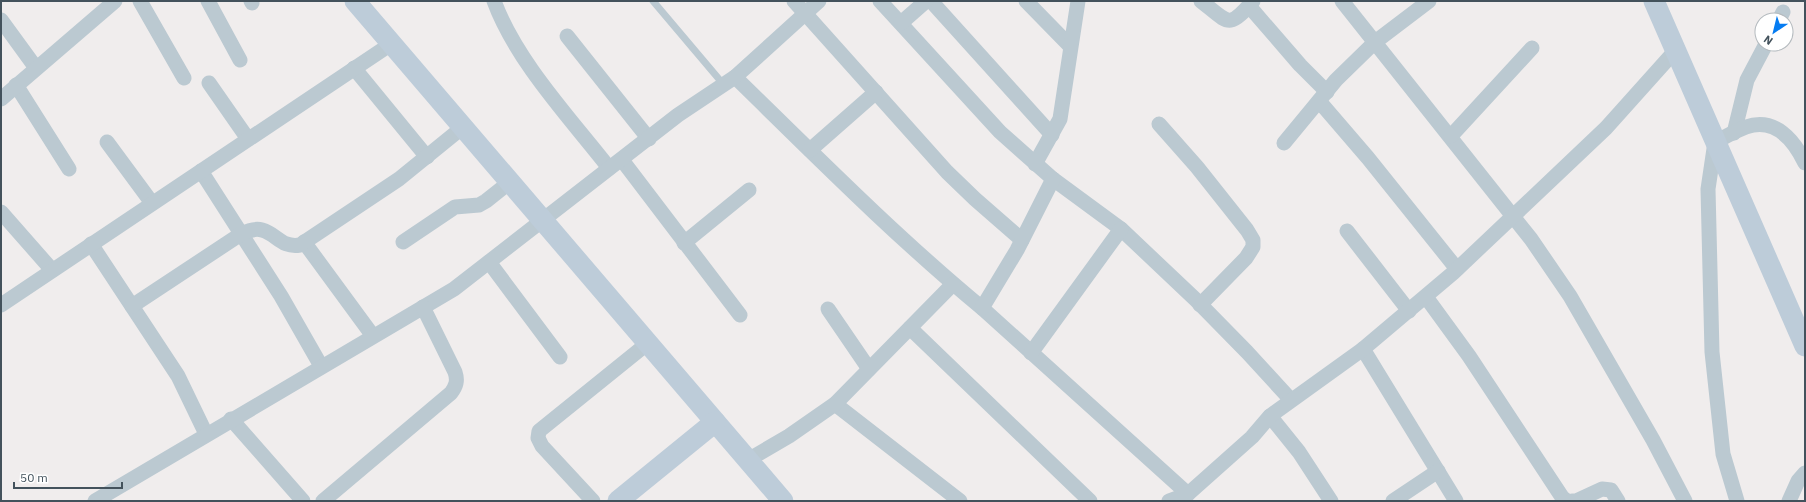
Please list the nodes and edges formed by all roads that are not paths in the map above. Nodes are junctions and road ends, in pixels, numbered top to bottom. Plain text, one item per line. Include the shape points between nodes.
1 (114, 1) edge
2 (140, 1) edge
3 (208, 1) edge
4 (355, 1) edge
5 (494, 1) edge
6 (653, 1) edge
7 (794, 1) edge
8 (819, 1) edge
9 (880, 1) edge
10 (926, 1) edge
11 (931, 1) edge
12 (1078, 1) edge
13 (1201, 1) edge
14 (1342, 1) edge
15 (1429, 1) edge
16 (1654, 1) edge
17 (1251, 3) edge
18 (1034, 4) edge
19 (804, 13) junction
20 (1, 20) edge
21 (900, 23) junction
22 (567, 36) dead end
23 (1375, 42) junction
24 (391, 44) junction
25 (1070, 46) junction
26 (1532, 48) dead end
27 (1676, 51) junction
28 (1762, 52) edge
29 (240, 60) dead end
30 (36, 68) junction
31 (354, 68) junction
32 (184, 78) dead end
33 (730, 81) junction
34 (209, 82) dead end
35 (16, 85) junction
36 (876, 92) junction
37 (1323, 96) junction
38 (1, 99) edge
39 (1159, 124) dead end
40 (463, 127) junction
41 (1734, 133) junction
42 (1052, 135) junction
43 (1451, 136) junction
44 (248, 139) junction
45 (649, 139) junction
46 (107, 142) dead end
47 (1715, 142) junction
48 (1284, 143) dead end
49 (810, 150) junction
50 (426, 157) junction
51 (1805, 163) edge
52 (615, 164) junction
53 (1035, 164) junction
54 (69, 169) dead end
55 (201, 171) junction
56 (1053, 179) junction
57 (510, 182) junction
58 (749, 190) dead end
59 (152, 203) junction
60 (1, 212) edge
61 (1513, 217) junction
62 (542, 220) junction
63 (1121, 229) junction
64 (1347, 231) dead end
65 (241, 234) junction
66 (1022, 240) junction
67 (304, 242) junction
68 (403, 242) dead end
69 (684, 243) junction
70 (91, 244) junction
71 (489, 262) junction
72 (1457, 269) junction
73 (52, 270) junction
74 (953, 284) junction
75 (1426, 297) junction
76 (1, 305) edge
77 (1200, 305) junction
78 (132, 306) junction
79 (423, 307) junction
80 (982, 308) junction
81 (828, 309) dead end
82 (1409, 311) junction
83 (740, 315) dead end
84 (910, 328) junction
85 (373, 336) junction
86 (648, 343) junction
87 (1805, 346) edge
88 (1363, 349) junction
89 (1031, 353) junction
90 (560, 357) dead end
91 (321, 366) junction
92 (870, 369) junction
93 (1291, 400) junction
94 (835, 404) junction
95 (1270, 416) junction
96 (231, 419) junction
97 (715, 422) junction
98 (206, 434) junction
99 (748, 460) junction
100 (1438, 471) junction
101 (1805, 473) edge
102 (1188, 494) junction
103 (621, 500) edge
104 (95, 501) edge
105 (303, 501) edge
106 (323, 501) edge
107 (593, 501) edge
108 (783, 501) edge
109 (960, 501) edge
110 (1090, 501) edge
111 (1169, 501) edge
112 (1331, 501) edge
113 (1393, 501) edge
114 (1456, 501) edge
115 (1567, 501) edge
116 (1572, 501) edge
117 (1618, 501) edge
118 (1685, 501) edge
119 (1737, 501) edge
120 (1789, 501) edge

1 - 30 street
2 - 32 street
3 - 29 street
4 - 24 street
5 - 52 street via 530,66
6 - 33 lane
7 - 19 street
8 - 19 street
9 - 21 street
10 - 21 street
11 - 42 street
12 - 25 street
13 - 17 street via 1229,21 1237,19
14 - 23 street
15 - 23 street
16 - 27 street
17 - 37 street
18 - 25 street
19 - 33 street
19 - 36 street
20 - 30 street
21 - 53 street via 1000,132
22 - 45 street
23 - 37 street
23 - 43 street
24 - 31 street
24 - 40 street
25 - 42 street via 1060,119
26 - 43 street
27 - 47 street
27 - 61 street via 1606,128
28 - 41 street via 1747,80
30 - 35 street
31 - 44 street
31 - 50 street
33 - 45 street via 678,115
33 - 49 street
34 - 44 street
35 - 38 street
35 - 54 street
36 - 49 street
36 - 66 street via 947,172
37 - 48 street
37 - 72 street via 1368,158
39 - 77 street via 1202,172 1248,230 1252,240 1253,247 1246,258
40 - 50 street
40 - 57 street
41 - 47 street
41 - 51 street via 1754,125 1779,130 1790,138
42 - 53 street
43 - 61 street
44 - 55 street
45 - 52 street
46 - 59 street
47 - 87 street
47 - 119 street via 1708,189 1712,352 1723,454
49 - 74 street
50 - 67 street via 399,179
52 - 62 street
52 - 69 street
53 - 56 street
55 - 59 street
55 - 65 street
56 - 63 street
56 - 66 street
57 - 62 street
57 - 68 street via 486,202 455,207
58 - 69 street
59 - 70 street
60 - 73 street
61 - 72 street
61 - 118 street via 1532,239 1570,296
62 - 71 street
62 - 86 street
63 - 77 street
63 - 89 street
64 - 82 street
65 - 67 street via 256,229 263,230 287,245 293,246
65 - 78 street
65 - 91 street via 281,296
66 - 80 street
67 - 85 street
69 - 83 street
70 - 73 street
70 - 78 street
71 - 79 street
71 - 90 street
72 - 75 street
73 - 76 street
74 - 80 street
74 - 84 street
75 - 82 street
75 - 115 street
77 - 93 street
78 - 98 street via 178,376
79 - 85 street
79 - 106 street via 455,372 456,386 451,393
80 - 89 street
81 - 92 street
82 - 88 street
84 - 92 street
84 - 110 street
85 - 91 street
86 - 97 street
86 - 107 street via 539,431 538,438 542,446
88 - 93 street
88 - 100 street
89 - 102 street
91 - 96 street
92 - 94 street
93 - 95 street
94 - 99 street via 789,436
94 - 109 street
95 - 102 street via 1252,437
95 - 112 street via 1299,452
96 - 98 street
96 - 105 street
97 - 99 street
97 - 103 street
98 - 104 street
99 - 108 street
100 - 113 street
100 - 114 street
101 - 120 street via 1798,481
102 - 111 street
116 - 117 street via 1602,489 1611,490

